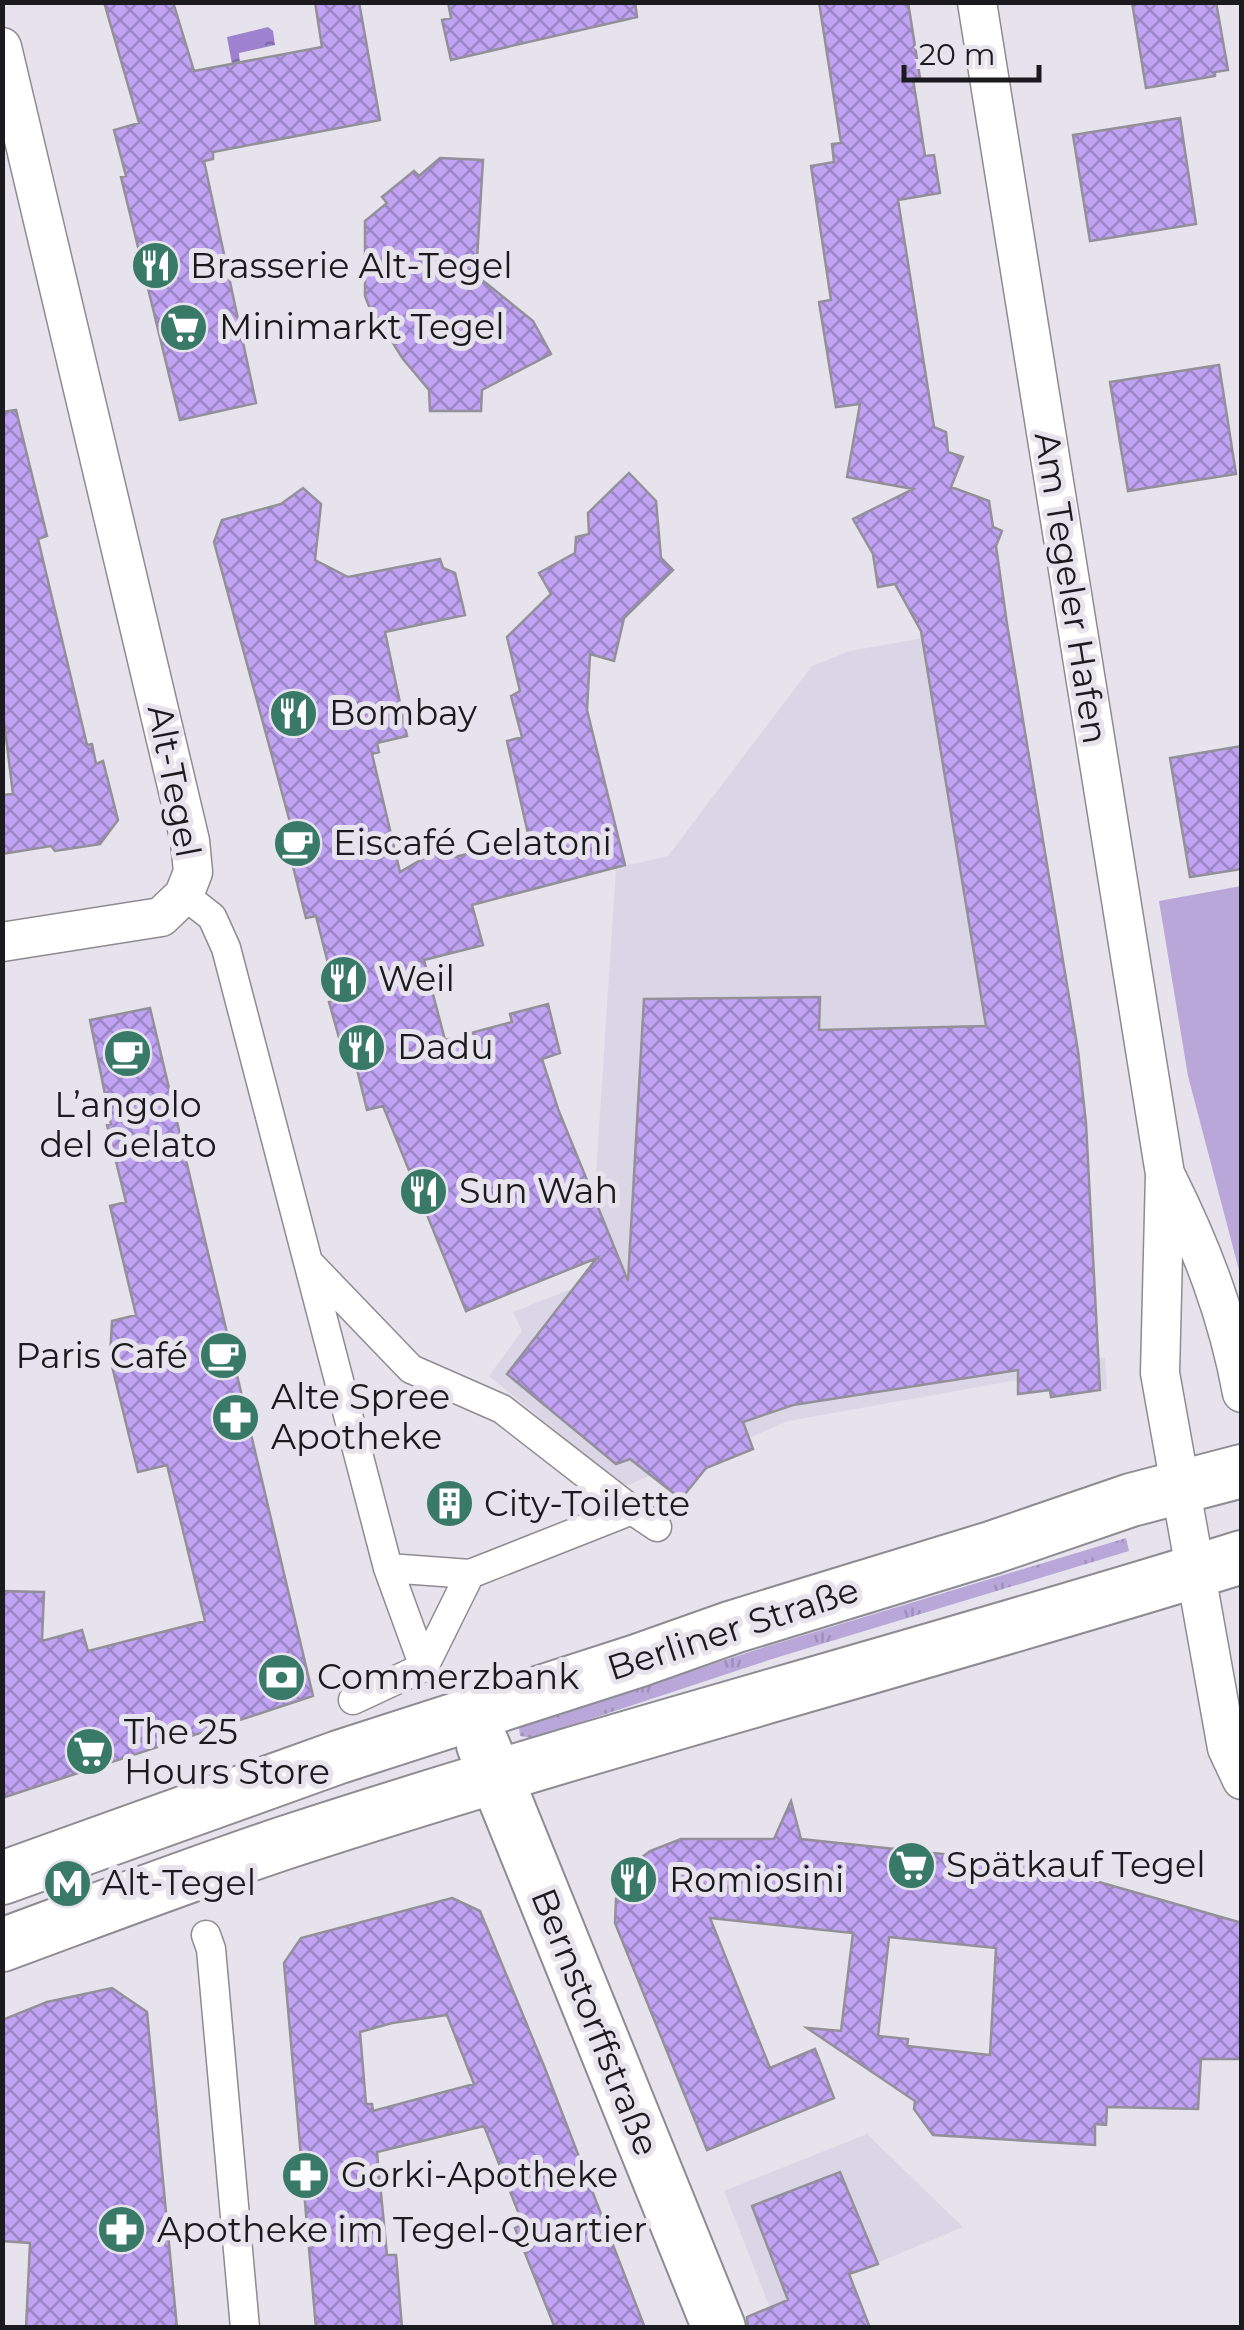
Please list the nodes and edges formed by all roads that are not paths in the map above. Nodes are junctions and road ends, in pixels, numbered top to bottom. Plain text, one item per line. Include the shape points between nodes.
1 (978, 2) edge
2 (2, 47) edge
3 (184, 895) junction
4 (2, 942) edge
5 (1165, 1174) junction
6 (308, 1263) junction
7 (1242, 1394) edge
8 (1242, 1471) edge
9 (1179, 1487) junction
10 (632, 1510) junction
11 (657, 1527) dead end
12 (1218, 1565) edge
13 (388, 1568) junction
14 (470, 1574) junction
15 (424, 1667) junction
16 (354, 1700) dead end
17 (472, 1715) junction
18 (495, 1778) junction
19 (1242, 1780) edge
20 (2, 1878) edge
21 (206, 1935) dead end
22 (2, 1945) edge
23 (244, 2328) edge
24 (719, 2328) edge

1 - 5 street, Am Tegeler Hafen
2 - 3 street, Alt-Tegel via 190,840 193,872
3 - 4 street via 161,917
3 - 6 street, Alt-Tegel via 212,918 226,948
5 - 7 street, Am Tegeler Hafen via 1223,1306
5 - 9 street, Am Tegeler Hafen via 1160,1373
6 - 10 street via 412,1369 502,1408
6 - 13 street, Alt-Tegel
8 - 9 main road, Berliner Straße
9 - 12 street, Am Tegeler Hafen
9 - 17 main road, Berliner Straße
10 - 11 street
10 - 14 street
12 - 18 main road, Berliner Straße
12 - 19 street, Am Tegeler Hafen via 1227,1748
13 - 14 street
13 - 15 street, Alt-Tegel
14 - 15 street
15 - 16 street
17 - 18 main road, Bernstorffstraße
17 - 20 main road, Berliner Straße
18 - 22 main road, Berliner Straße via 274,1847
18 - 24 main road, Bernstorffstraße
21 - 23 street

